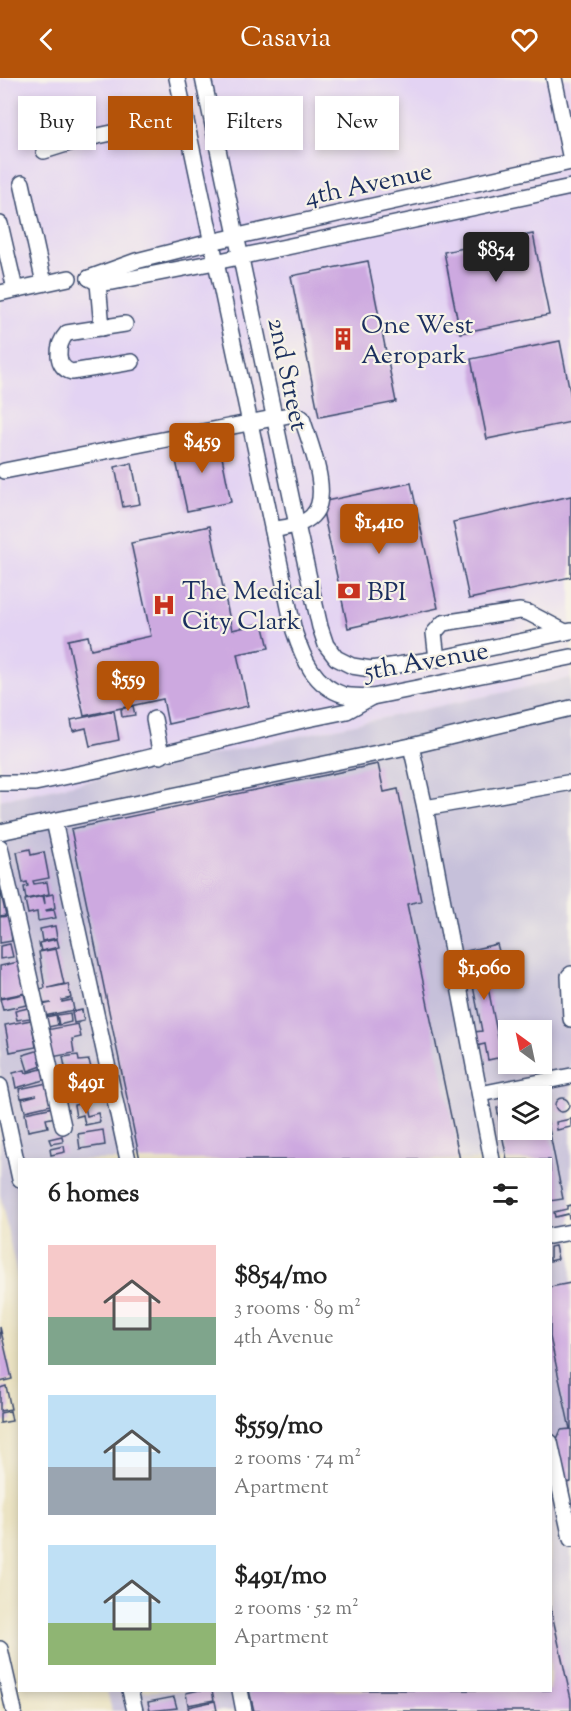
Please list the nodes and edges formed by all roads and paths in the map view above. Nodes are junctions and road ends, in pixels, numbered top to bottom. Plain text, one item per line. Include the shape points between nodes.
1 (177, 78) edge
2 (213, 78) edge
3 (554, 78) edge
4 (205, 85) edge
5 (108, 134) edge
6 (45, 151) dead end
7 (571, 161) edge
8 (22, 183) dead end
9 (571, 188) edge
10 (369, 207) junction
11 (0, 224) edge
12 (373, 229) junction
13 (236, 237) junction
14 (211, 242) junction
15 (240, 257) junction
16 (215, 262) junction
17 (69, 278) dead end
18 (106, 278) junction
19 (44, 283) junction
20 (8, 291) edge
21 (125, 324) dead end
22 (102, 328) junction
23 (132, 362) dead end
24 (274, 418) junction
25 (250, 423) junction
26 (4, 471) dead end
27 (297, 525) junction
28 (273, 530) junction
29 (568, 631) edge
30 (571, 657) edge
31 (436, 659) junction
32 (301, 665) joint
33 (352, 666) joint
34 (372, 697) junction
35 (571, 708) edge
36 (154, 719) dead end
37 (411, 746) junction
38 (161, 756) junction
39 (0, 783) edge
40 (567, 783) dead end
41 (425, 808) junction
42 (54, 821) junction
43 (0, 832) edge
44 (0, 847) edge
45 (571, 974) edge
46 (571, 1019) edge
47 (571, 1076) edge
48 (0, 1086) edge
49 (480, 1094) junction
50 (63, 1126) dead end
51 (128, 1158) edge
52 (492, 1158) edge
53 (18, 1170) edge
54 (571, 1232) edge
55 (552, 1236) edge
56 (552, 1451) edge
57 (571, 1539) edge
58 (0, 1649) edge
59 (130, 1692) edge
60 (240, 1692) edge
61 (14, 1711) edge
62 (135, 1711) edge
63 (244, 1711) edge

1 - 14 street, 2nd Street
2 - 4 street
3 - 7 street
4 - 13 street, 2nd Street
5 - 6 street
7 - 10 street, 4th Avenue
8 - 19 street
9 - 12 street, 4th Avenue
10 - 12 street
10 - 13 street, 4th Avenue
11 - 20 street
12 - 15 street, 4th Avenue
13 - 14 street, 4th Avenue
13 - 15 street, 2nd Street
14 - 16 street, 2nd Street
14 - 18 street, 4th Avenue via 136,261
15 - 16 street, 4th Avenue
15 - 24 street, 2nd Street
16 - 18 street, 4th Avenue
16 - 25 street, 2nd Street
17 - 19 street
18 - 22 street
19 - 20 street
21 - 22 street
22 - 23 street via 66,333 59,346 61,366 72,372
24 - 25 street
24 - 27 street, 2nd Street
24 - 27 street via 302,418 322,493 312,516
25 - 26 street
25 - 28 street, 2nd Street
27 - 28 street
27 - 33 street, 2nd Street via 326,645 336,658
28 - 32 street, 2nd Street
29 - 31 street, 5th Avenue
29 - 31 street via 520,611 443,623 434,633
30 - 34 street, 5th Avenue
31 - 33 street, 5th Avenue via 372,669
32 - 34 street, 5th Avenue via 322,685 345,695
34 - 38 street via 347,711
35 - 37 street
36 - 38 street
37 - 41 street
37 - 42 street
38 - 39 street via 35,783
40 - 41 street
41 - 49 street
42 - 43 street
42 - 51 street
44 - 50 street
45 - 46 street
47 - 49 street
48 - 53 street
49 - 52 street
54 - 55 street
56 - 57 street
58 - 61 street
59 - 62 street
60 - 63 street

